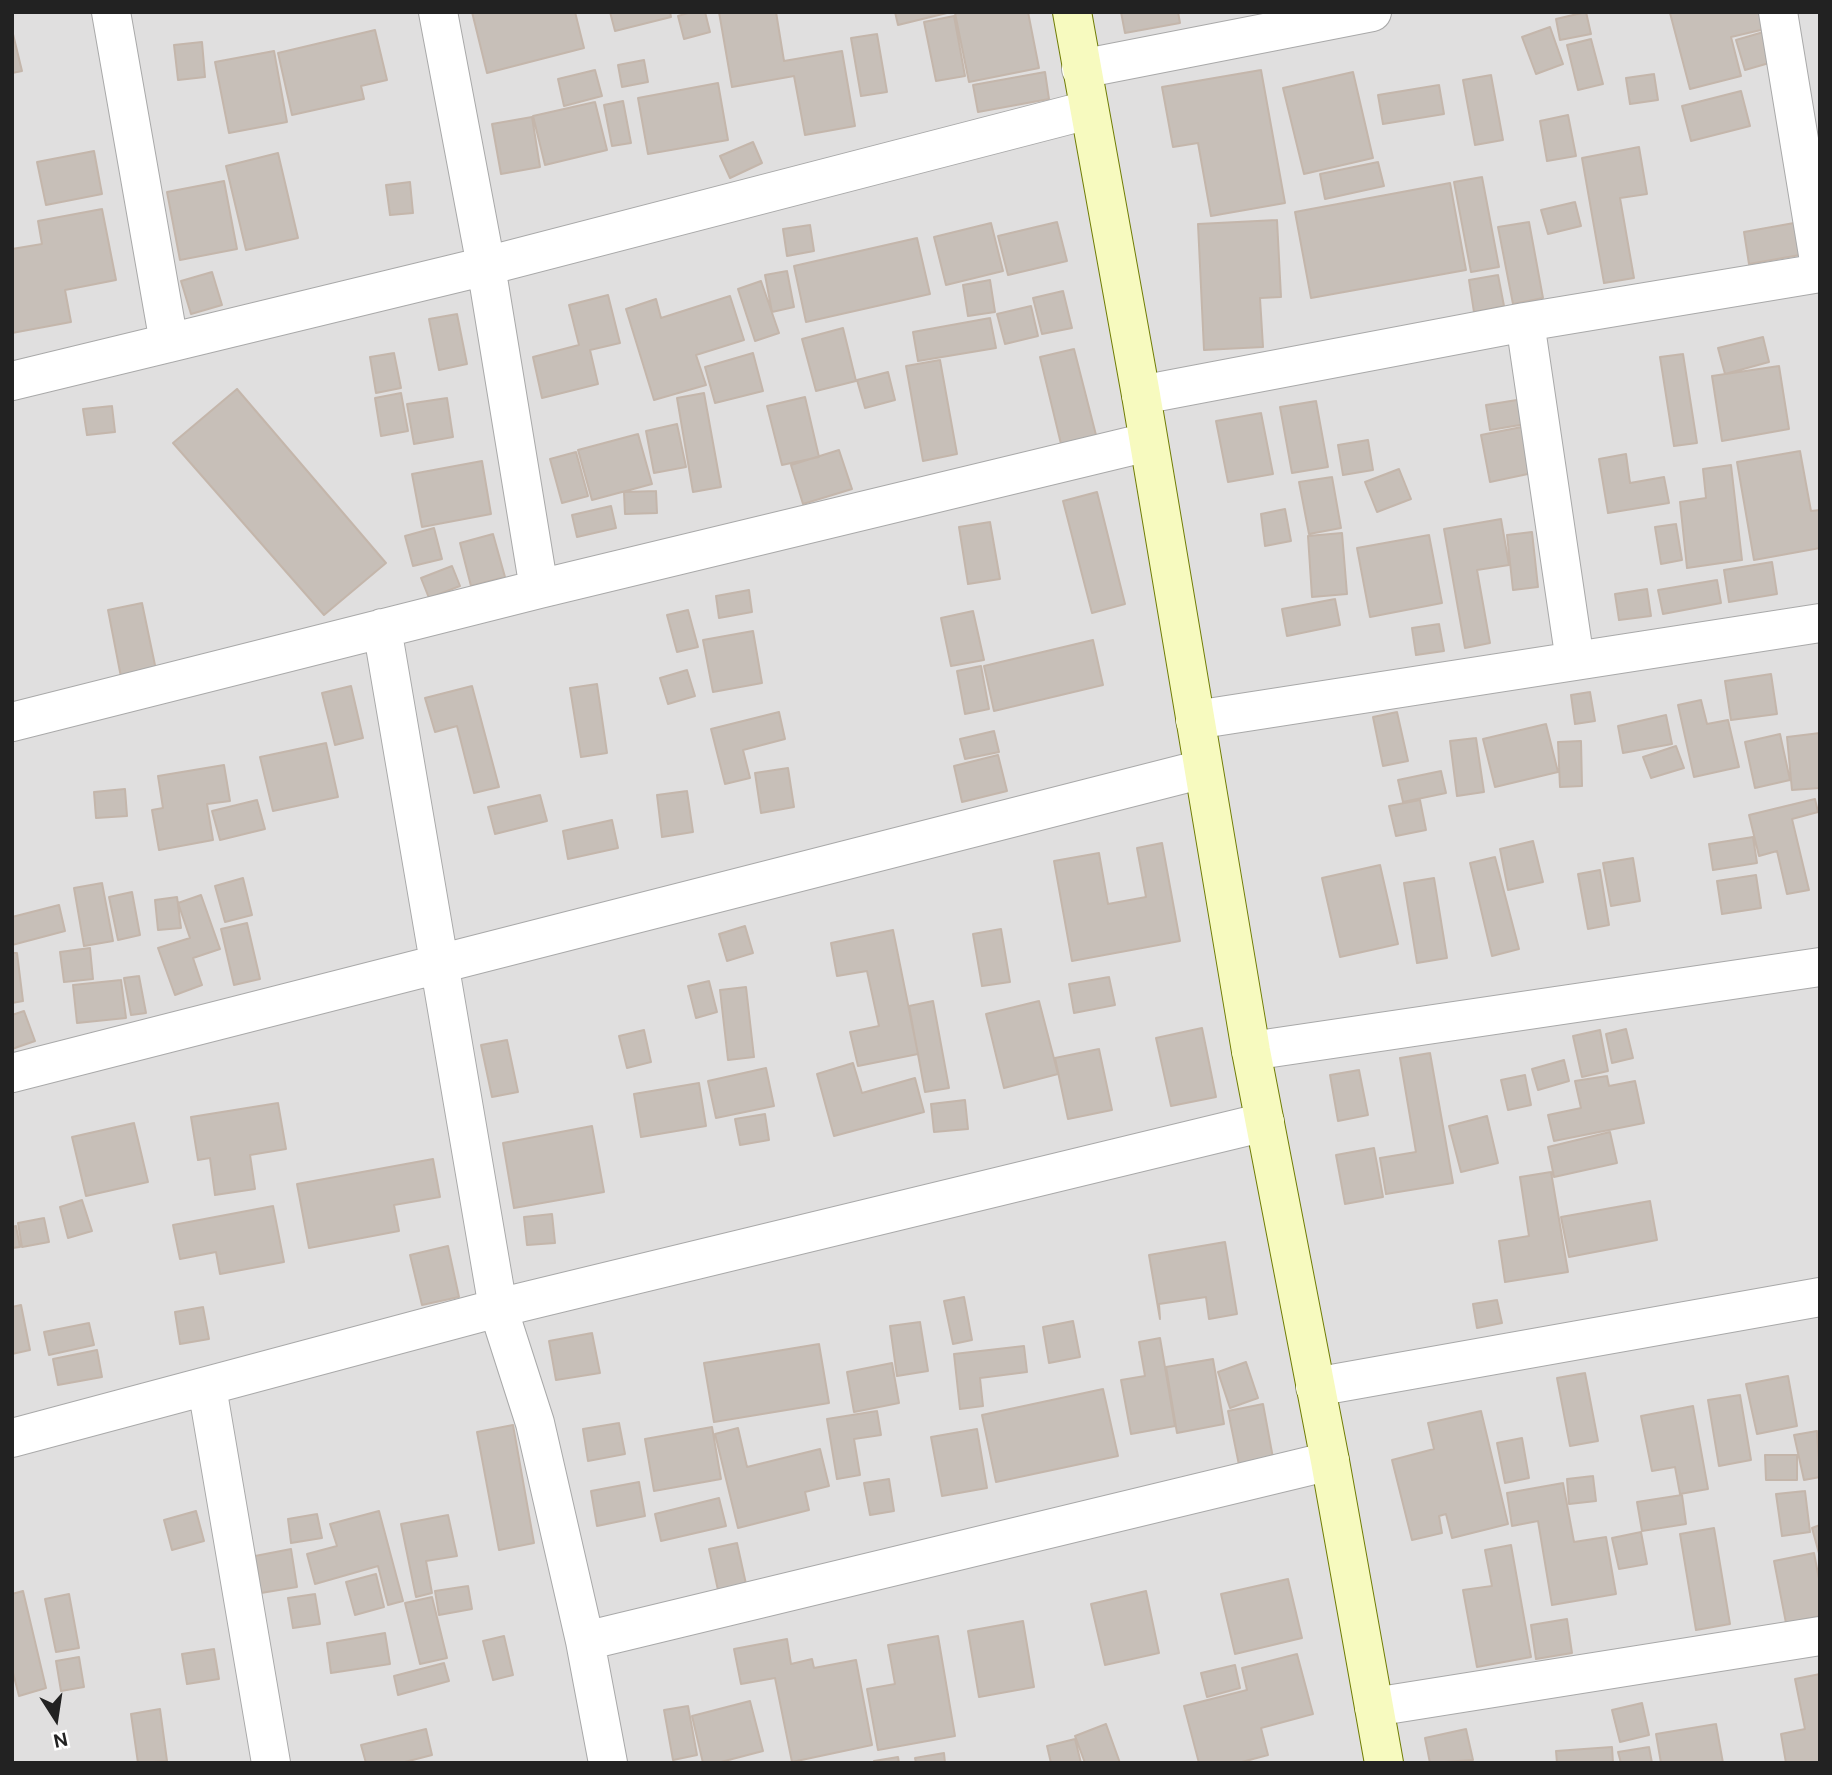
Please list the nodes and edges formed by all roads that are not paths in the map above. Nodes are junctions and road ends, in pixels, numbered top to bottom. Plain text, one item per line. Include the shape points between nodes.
1 (111, 12) edge
2 (438, 12) edge
3 (1072, 12) edge
4 (1372, 12) edge
5 (1779, 12) edge
6 (1081, 69) junction
7 (1088, 110) junction
8 (486, 266) junction
9 (1820, 267) edge
10 (1820, 273) edge
11 (1525, 322) junction
12 (169, 343) junction
13 (12, 381) edge
14 (1141, 395) junction
15 (1148, 442) junction
16 (539, 589) junction
17 (1820, 622) edge
18 (382, 628) junction
19 (1574, 661) junction
20 (1195, 720) junction
21 (12, 722) edge
22 (1203, 769) junction
23 (437, 965) junction
24 (1820, 967) edge
25 (1251, 1051) junction
26 (12, 1073) edge
27 (1265, 1122) junction
28 (1820, 1297) edge
29 (498, 1308) junction
30 (207, 1387) junction
31 (1315, 1387) junction
32 (12, 1438) edge
33 (1330, 1461) junction
34 (1820, 1636) edge
35 (585, 1641) junction
36 (1374, 1707) junction
37 (271, 1763) edge
38 (608, 1763) edge
39 (1384, 1763) edge

1 - 12 street
2 - 8 street
3 - 6 street
4 - 6 street
5 - 9 street
6 - 7 street
7 - 8 street
7 - 14 street
8 - 12 street
8 - 16 street
10 - 11 street
11 - 14 street
11 - 19 street
12 - 13 street
14 - 15 street
15 - 16 street
15 - 20 street
16 - 18 street
17 - 19 street
18 - 21 street
18 - 23 street
19 - 20 street
20 - 22 street
22 - 23 street
22 - 25 street
23 - 26 street
23 - 29 street
24 - 25 street
25 - 27 street
27 - 29 street
27 - 31 street
28 - 31 street
29 - 30 street
29 - 35 street via 535,1423
30 - 32 street
30 - 37 street
31 - 33 street
33 - 35 street
33 - 36 street
34 - 36 street
35 - 38 street
36 - 39 street

